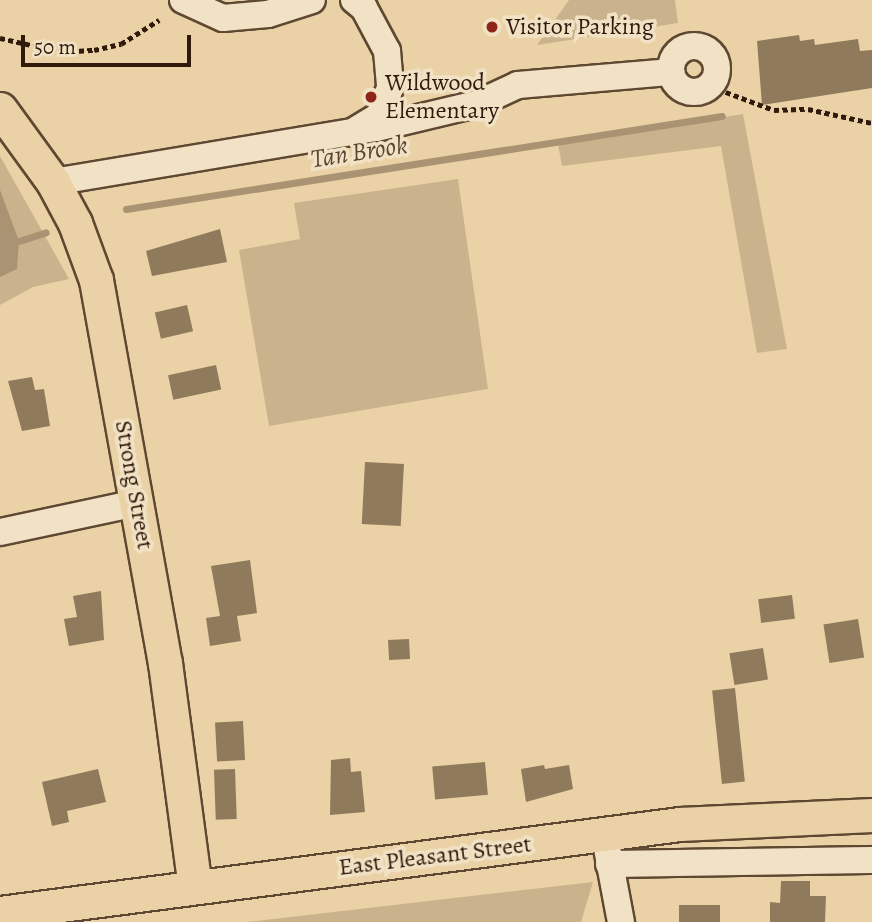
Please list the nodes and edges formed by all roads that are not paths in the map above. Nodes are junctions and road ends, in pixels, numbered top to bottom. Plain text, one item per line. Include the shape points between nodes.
1 (183, 0) edge
2 (312, 0) edge
3 (354, 0) edge
4 (671, 72) junction
5 (4, 118) edge
6 (352, 130) junction
7 (53, 183) junction
8 (137, 503) junction
9 (0, 532) edge
10 (872, 815) edge
11 (607, 849) junction
12 (872, 860) edge
13 (195, 887) junction
14 (0, 913) edge
15 (47, 914) edge
16 (621, 922) edge

1 - 2 street via 223,18 268,14
3 - 6 street via 365,8 387,51 390,88 379,116
4 - 4 street via 680,50 703,47 717,65 710,86 697,92 683,89
4 - 6 street via 518,85 477,104
5 - 7 main road, Strong Street
6 - 7 street
7 - 8 main road, Strong Street via 75,223 96,280
8 - 9 street
8 - 13 main road, Strong Street via 167,675
10 - 11 main road, East Pleasant Street via 680,824
11 - 12 street
11 - 13 main road, East Pleasant Street
11 - 16 street
13 - 15 main road, East Pleasant Street
14 - 15 main road, East Pleasant Street

